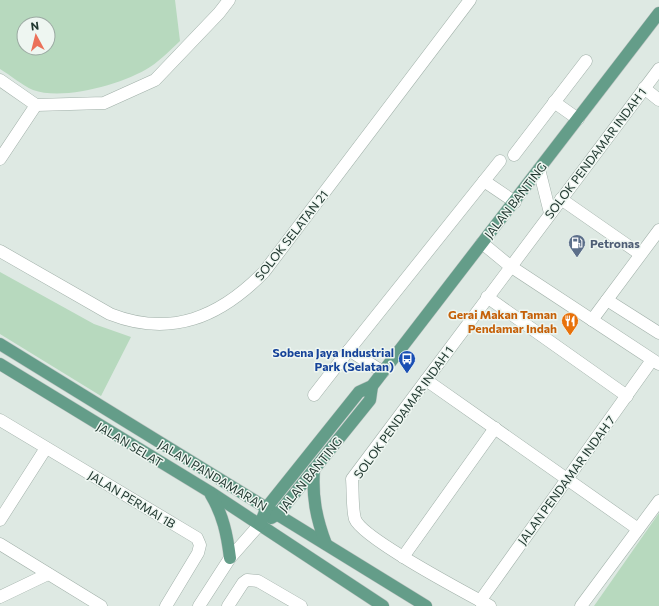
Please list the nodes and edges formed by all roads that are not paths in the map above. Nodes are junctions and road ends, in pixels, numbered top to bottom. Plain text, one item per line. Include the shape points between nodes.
1 (229, 0) edge
2 (470, 0) edge
3 (659, 13) edge
4 (586, 61) dead end
5 (659, 69) edge
6 (0, 80) edge
7 (644, 88) junction
8 (659, 100) edge
9 (554, 102) junction
10 (36, 105) junction
11 (578, 119) junction
12 (514, 155) dead end
13 (0, 159) edge
14 (500, 161) dead end
15 (539, 169) junction
16 (484, 181) junction
17 (561, 199) junction
18 (514, 202) junction
19 (550, 213) junction
20 (658, 233) edge
21 (482, 243) junction
22 (0, 251) edge
23 (640, 254) junction
24 (510, 266) junction
25 (487, 297) junction
26 (607, 300) junction
27 (592, 320) junction
28 (659, 333) edge
29 (0, 344) edge
30 (350, 350) junction
31 (656, 362) edge
32 (0, 364) edge
33 (383, 372) junction
34 (426, 380) junction
35 (372, 386) junction
36 (314, 395) dead end
37 (627, 396) junction
38 (0, 420) edge
39 (495, 428) junction
40 (46, 448) junction
41 (314, 469) junction
42 (567, 479) junction
43 (210, 492) junction
44 (659, 501) edge
45 (267, 507) junction
46 (278, 514) junction
47 (0, 520) edge
48 (260, 524) junction
49 (638, 530) junction
50 (0, 544) edge
51 (326, 544) junction
52 (404, 557) junction
53 (230, 558) junction
54 (48, 574) junction
55 (0, 597) edge
56 (288, 603) edge
57 (485, 603) edge
58 (101, 606) edge
59 (166, 606) edge
60 (199, 606) edge
61 (228, 606) edge
62 (301, 606) edge
63 (383, 606) edge
64 (426, 606) edge
65 (581, 606) edge

1 - 10 street via 155,80 104,103
2 - 22 street, SOLOK SELATAN 21 via 264,272 250,287 214,312 173,324 128,321 110,314
3 - 11 main road, JALAN BANTING
4 - 9 street
5 - 7 street, SOLOK PENDAMAR INDAH 1
6 - 10 street
7 - 8 street
7 - 17 street, SOLOK PENDAMAR INDAH 1
9 - 11 street
9 - 12 street
10 - 13 street
11 - 15 main road, JALAN BANTING
14 - 16 street
15 - 18 main road, JALAN BANTING
15 - 19 street
16 - 18 street
16 - 30 street
17 - 19 street, SOLOK PENDAMAR INDAH 1
17 - 23 street
18 - 21 main road, JALAN BANTING
19 - 24 street, SOLOK PENDAMAR INDAH 1
20 - 23 street
21 - 24 street
21 - 33 main road, JALAN BANTING
23 - 26 street
24 - 25 street, SOLOK PENDAMAR INDAH 1
24 - 27 street
25 - 34 street, SOLOK PENDAMAR INDAH 1
25 - 37 street
26 - 27 street
26 - 28 street
27 - 31 street
29 - 45 main road, JALAN PANDAMARAN
30 - 33 street
30 - 36 street
31 - 37 street, JALAN PENDAMAR INDAH 7
32 - 43 main road, JALAN SELAT
33 - 35 main road, JALAN BANTING
34 - 39 street
34 - 52 street, SOLOK PENDAMAR INDAH 1 via 352,479 355,519 364,531
35 - 41 main road, JALAN BANTING via 370,400
35 - 45 main road, JALAN BANTING via 359,392
37 - 42 street, JALAN PENDAMAR INDAH 7
38 - 40 street, JALAN PERMAI 1B
39 - 42 street
39 - 52 street
40 - 47 street
40 - 59 street, JALAN PERMAI 1B via 197,538 200,545 198,553
41 - 46 main road, JALAN BANTING
41 - 51 main road via 314,504
42 - 49 street
42 - 57 street, JALAN PENDAMAR INDAH 7
43 - 48 main road, JALAN SELAT
43 - 53 main road via 221,512 227,532
44 - 49 street
45 - 46 main road, JALAN PANDAMARAN
45 - 48 main road, JALAN BANTING
46 - 48 main road, JALAN BANTING
46 - 51 main road, JALAN PANDAMARAN
48 - 53 street
48 - 63 main road, JALAN PANDAMARAN
49 - 65 street
50 - 54 street
51 - 64 main road, JALAN PANDAMARAN
52 - 57 street, SOLOK PENDAMAR INDAH 1
53 - 60 street
54 - 55 street
54 - 58 street
56 - 61 street via 258,581 247,580
56 - 62 street

